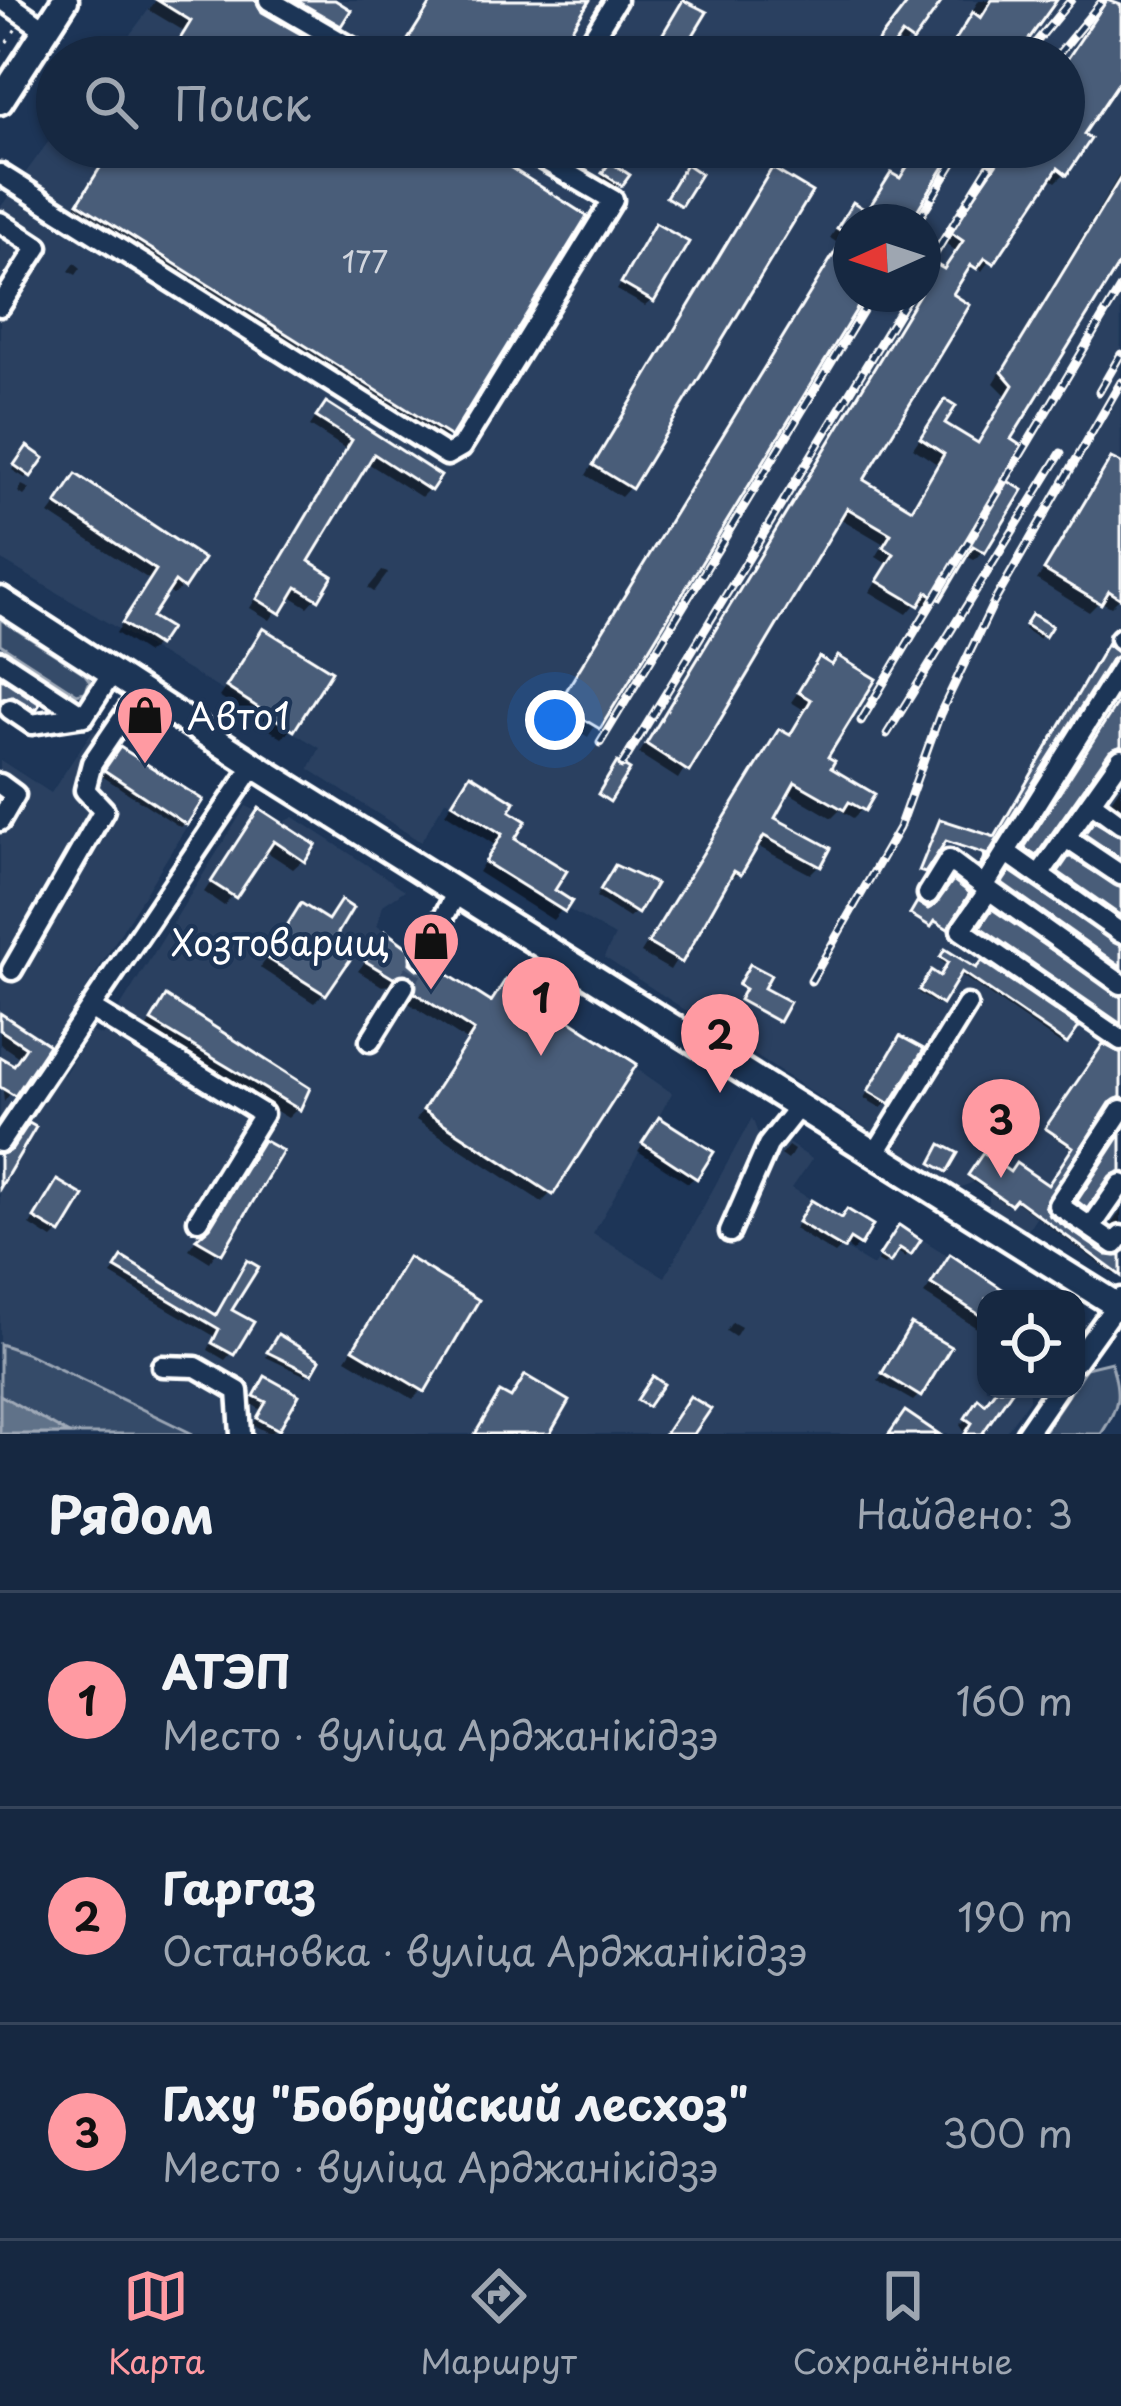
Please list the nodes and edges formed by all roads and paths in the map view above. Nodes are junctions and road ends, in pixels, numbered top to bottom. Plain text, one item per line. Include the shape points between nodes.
1 (3, 0) edge
2 (65, 0) edge
3 (268, 0) edge
4 (616, 0) edge
5 (46, 30) junction
6 (42, 36) edge
7 (331, 36) edge
8 (594, 36) edge
9 (36, 45) edge
10 (0, 101) edge
11 (558, 168) edge
12 (0, 174) edge
13 (0, 222) edge
14 (0, 306) edge
15 (0, 600) edge
16 (0, 661) edge
17 (1121, 668) edge
18 (112, 673) junction
19 (141, 692) junction
20 (10, 709) dead end
21 (84, 716) junction
22 (254, 765) junction
23 (1119, 767) edge
24 (0, 784) edge
25 (1090, 802) junction
26 (0, 821) edge
27 (1121, 824) edge
28 (1066, 838) junction
29 (1006, 852) junction
30 (1039, 875) junction
31 (1121, 875) edge
32 (987, 887) junction
33 (457, 892) junction
34 (928, 894) dead end
35 (1121, 933) edge
36 (422, 957) tunnel mouth
37 (12, 970) dead end
38 (1121, 984) edge
39 (404, 986) tunnel mouth
40 (967, 1005) dead end
41 (92, 1010) junction
42 (1121, 1040) edge
43 (370, 1042) dead end
44 (799, 1106) junction
45 (1121, 1110) edge
46 (0, 1142) edge
47 (875, 1154) junction
48 (1121, 1184) edge
49 (198, 1220) dead end
50 (1090, 1227) junction
51 (730, 1232) dead end
52 (1121, 1236) edge
53 (1119, 1304) edge
54 (1085, 1349) edge
55 (162, 1366) dead end
56 (1051, 1398) edge
57 (242, 1434) edge
58 (1026, 1434) edge

1 - 5 lane
2 - 5 main road
3 - 7 lane
4 - 8 lane
5 - 6 main road
9 - 10 main road
11 - 12 lane via 613,200 461,447 447,454
13 - 14 lane via 38,248
15 - 18 main road
16 - 21 lane
17 - 29 lane
18 - 19 main road
18 - 21 lane
19 - 22 main road
19 - 37 lane via 92,763 85,790 104,809
20 - 21 lane via 32,724
22 - 33 main road
22 - 41 lane
23 - 25 lane
24 - 26 lane via 15,795
25 - 27 lane
25 - 28 lane
28 - 30 lane
28 - 31 lane
29 - 30 lane
29 - 32 lane
30 - 35 lane
32 - 34 lane via 949,860
32 - 38 lane
32 - 42 lane via 961,930
33 - 36 lane
33 - 44 main road
39 - 43 lane
40 - 47 lane
41 - 46 lane
41 - 49 lane via 263,1114
44 - 47 main road
44 - 51 lane via 768,1144
45 - 50 lane via 1058,1204
47 - 53 main road
48 - 50 lane
50 - 52 lane via 1115,1244
53 - 54 lane
55 - 57 lane via 196,1367 238,1391
56 - 58 lane

